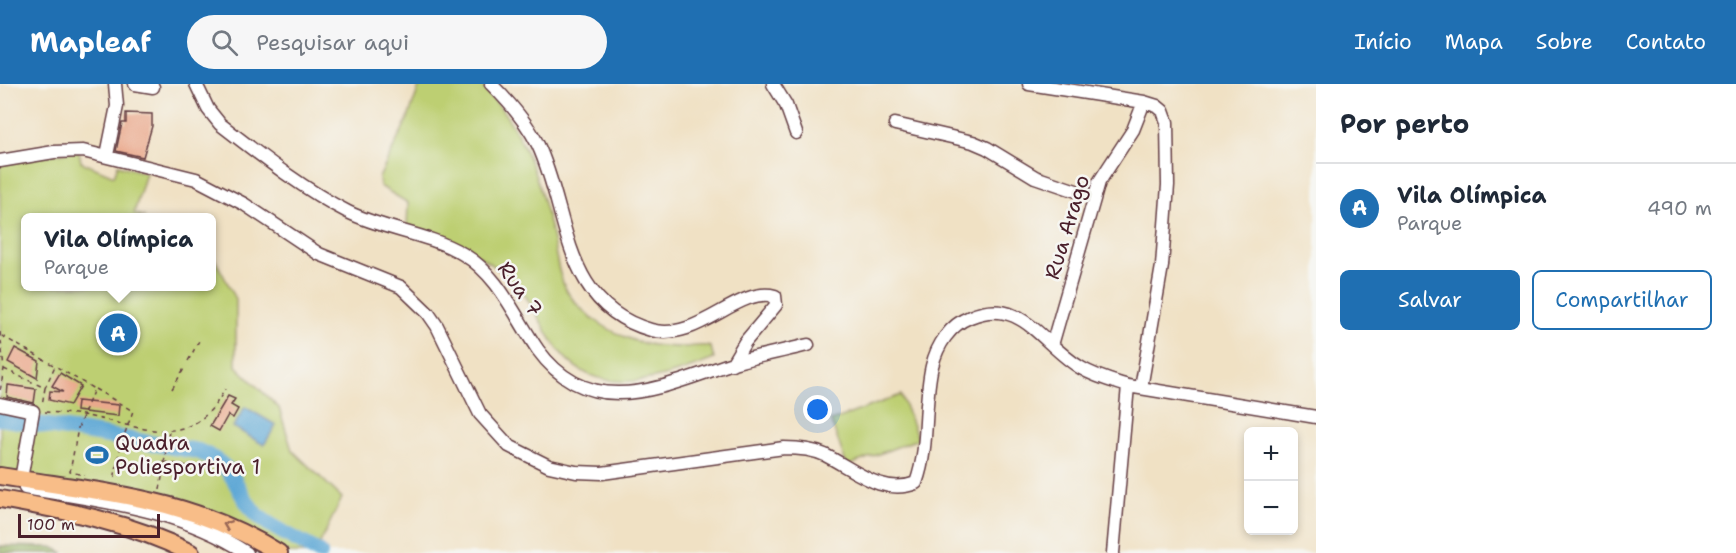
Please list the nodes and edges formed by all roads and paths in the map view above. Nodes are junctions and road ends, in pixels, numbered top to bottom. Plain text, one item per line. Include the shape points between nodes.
1 (115, 84) edge
2 (135, 84) edge
3 (196, 84) edge
4 (491, 84) edge
5 (773, 84) edge
6 (1029, 84) edge
7 (153, 87) dead end
8 (1144, 102) junction
9 (895, 124) dead end
10 (796, 134) dead end
11 (107, 155) junction
12 (0, 161) edge
13 (1094, 197) junction
14 (0, 332) edge
15 (2, 336) junction
16 (200, 339) dead end
17 (808, 345) dead end
18 (1052, 345) junction
19 (188, 362) dead end
20 (732, 364) junction
21 (55, 366) junction
22 (185, 367) dead end
23 (4, 369) junction
24 (1128, 386) junction
25 (45, 388) junction
26 (1141, 388) junction
27 (94, 389) junction
28 (172, 389) dead end
29 (225, 389) dead end
30 (0, 391) edge
31 (0, 404) edge
32 (82, 415) junction
33 (1316, 417) edge
34 (127, 426) junction
35 (170, 431) junction
36 (165, 462) junction
37 (193, 467) dead end
38 (70, 471) dead end
39 (0, 476) edge
40 (21, 479) junction
41 (114, 481) dead end
42 (0, 484) edge
43 (160, 490) dead end
44 (0, 491) edge
45 (0, 499) edge
46 (191, 553) edge
47 (232, 553) edge
48 (246, 553) edge
49 (279, 553) edge
50 (1113, 553) edge

1 - 11 street via 117,106
2 - 7 street
3 - 20 street, Rua 7 via 208,110 220,124 318,195 358,216 463,253 479,265 492,278 540,351 573,381 592,390 616,394 641,392
4 - 20 street via 530,129 539,146 565,237 583,279 620,316 650,330 672,332 696,326 760,296 775,296 776,305
5 - 10 street via 786,105
6 - 8 street
8 - 13 street, Rua Arago via 1133,130 1105,169
8 - 26 street via 1157,106 1167,122 1168,184 1162,266
9 - 13 street via 973,142 1035,177
11 - 12 street via 54,152
11 - 18 street via 215,187 319,254 401,287 437,326 471,398 509,446 527,457 576,472 610,472 795,448 825,455 878,484 902,488 916,483 923,463 928,384 938,348 949,331 978,313 1004,311 1016,315
13 - 18 street, Rua Arago
14 - 15 path
15 - 21 path
15 - 23 path
16 - 19 path
17 - 20 street, Rua 7
18 - 24 street via 1081,368
21 - 25 path
21 - 27 path
22 - 28 path
23 - 25 path
23 - 30 path
24 - 26 street
24 - 50 street
25 - 32 path via 41,412
26 - 33 street
27 - 32 path
27 - 34 path via 133,411
29 - 35 path via 200,421
31 - 40 street via 32,410
32 - 34 path
32 - 38 path
34 - 35 path
34 - 41 path
35 - 36 path
36 - 37 path
36 - 43 path
39 - 40 main road
49 -> 40 main road via 247,534 186,509
42 - 48 street via 157,513 201,529
44 - 47 street via 144,518 187,531
45 - 46 main road via 98,517

